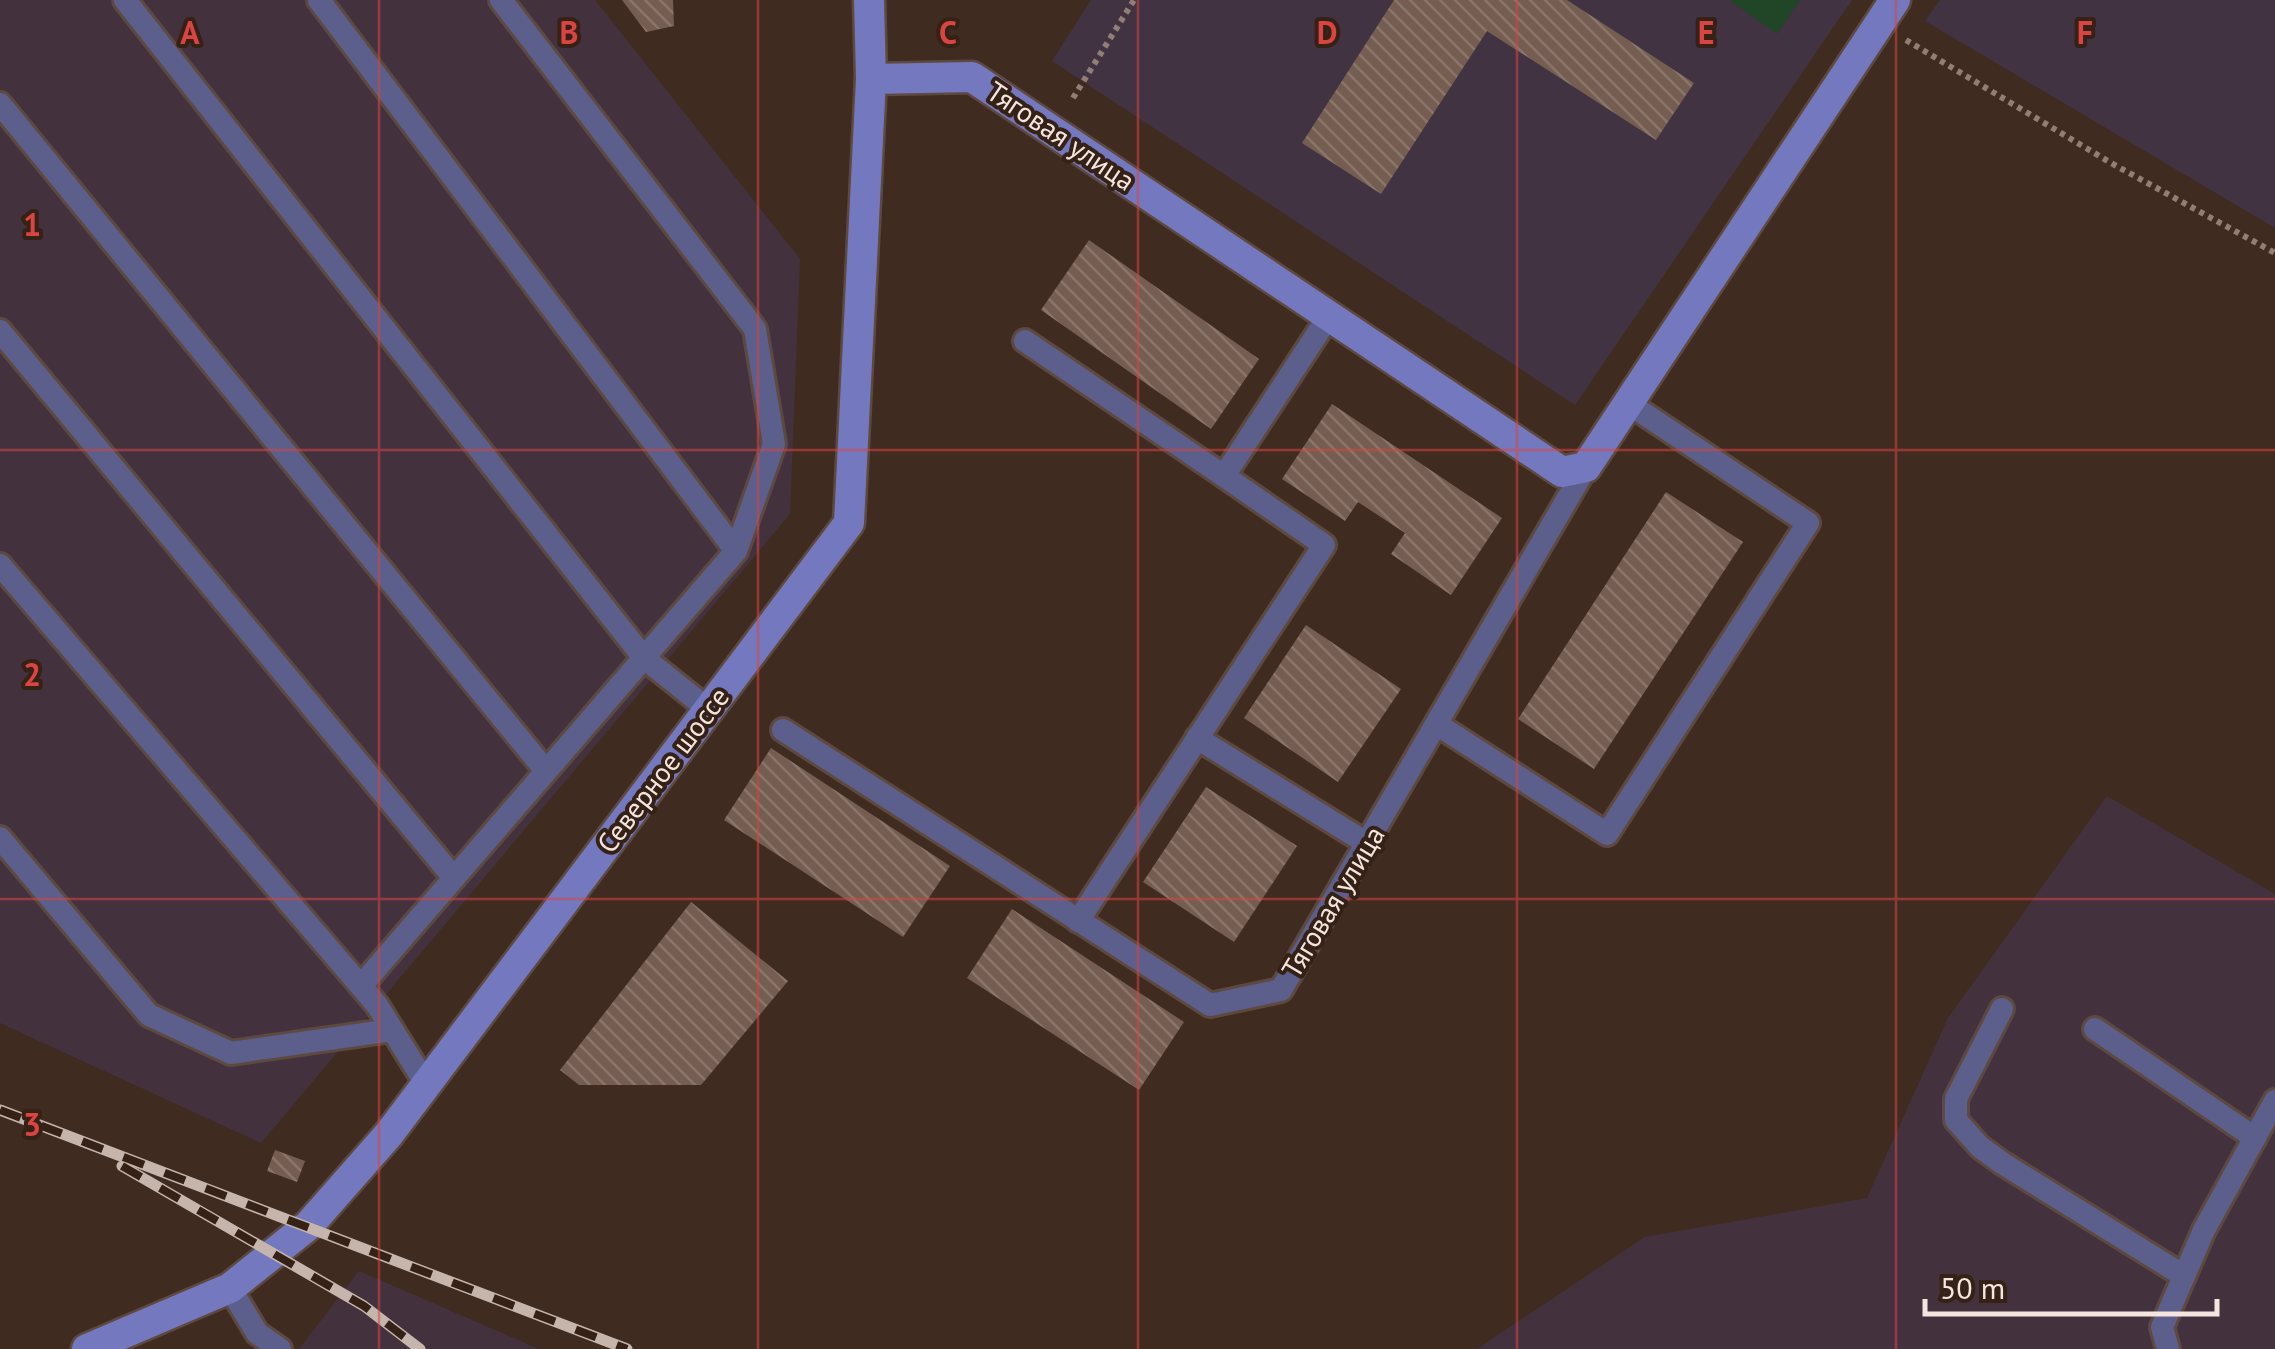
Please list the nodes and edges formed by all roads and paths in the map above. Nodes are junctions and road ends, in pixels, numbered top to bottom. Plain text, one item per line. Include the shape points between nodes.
1 (125, 0) edge
2 (319, 0) edge
3 (501, 0) edge
4 (869, 0) edge
5 (1134, 0) edge
6 (1887, 12) edge
7 (871, 78) junction
8 (1074, 98) dead end
9 (0, 104) edge
10 (2275, 253) edge
11 (1329, 316) junction
12 (0, 332) edge
13 (1025, 341) dead end
14 (1628, 403) junction
15 (1586, 467) junction
16 (1224, 476) junction
17 (736, 551) junction
18 (0, 565) edge
19 (644, 658) junction
20 (708, 710) junction
21 (1438, 725) junction
22 (782, 730) dead end
23 (1197, 738) junction
24 (546, 771) junction
25 (0, 838) edge
26 (1368, 844) junction
27 (454, 878) junction
28 (1078, 921) junction
29 (361, 986) junction
30 (2002, 1009) dead end
31 (392, 1030) junction
32 (2095, 1030) dead end
33 (426, 1084) junction
34 (2275, 1101) edge
35 (2255, 1138) junction
36 (2184, 1276) junction
37 (230, 1288) junction
38 (257, 1333) junction
39 (87, 1349) edge
40 (238, 1349) edge
41 (280, 1349) edge
42 (2168, 1349) edge

1 - 19 lane
2 - 17 lane
3 - 17 lane via 755,328 774,444
4 - 7 main road, Северное шоссе
5 - 8 path
6 - 10 path via 2111,163
6 - 14 main road, Тяговая улица
7 - 11 main road, Тяговая улица via 972,77
7 - 20 main road, Северное шоссе via 850,524
9 - 24 lane
11 - 15 main road, Тяговая улица via 1562,472
11 - 16 lane
12 - 27 lane
13 - 16 lane
14 - 15 main road, Тяговая улица
14 - 21 lane via 1808,523 1607,834
15 - 21 lane, Тяговая улица
16 - 23 lane via 1324,545
17 - 19 lane
18 - 29 lane
19 - 20 lane
19 - 24 lane
20 - 33 main road, Северное шоссе
21 - 26 lane, Тяговая улица
22 - 28 lane, Тяговая улица
23 - 26 lane
23 - 28 lane
24 - 27 lane
25 - 31 lane via 149,1015 231,1054
26 - 28 lane, Тяговая улица via 1282,990 1210,1005
27 - 29 lane
29 - 31 lane
30 - 36 lane via 1956,1098 1956,1120 2002,1164
31 - 33 lane
32 - 35 lane
33 - 37 main road, Северное шоссе via 309,1225
34 - 35 lane
35 - 36 lane
36 - 42 lane via 2162,1328
37 - 38 lane
37 - 39 main road, Северное шоссе
38 - 40 lane
38 - 41 lane

